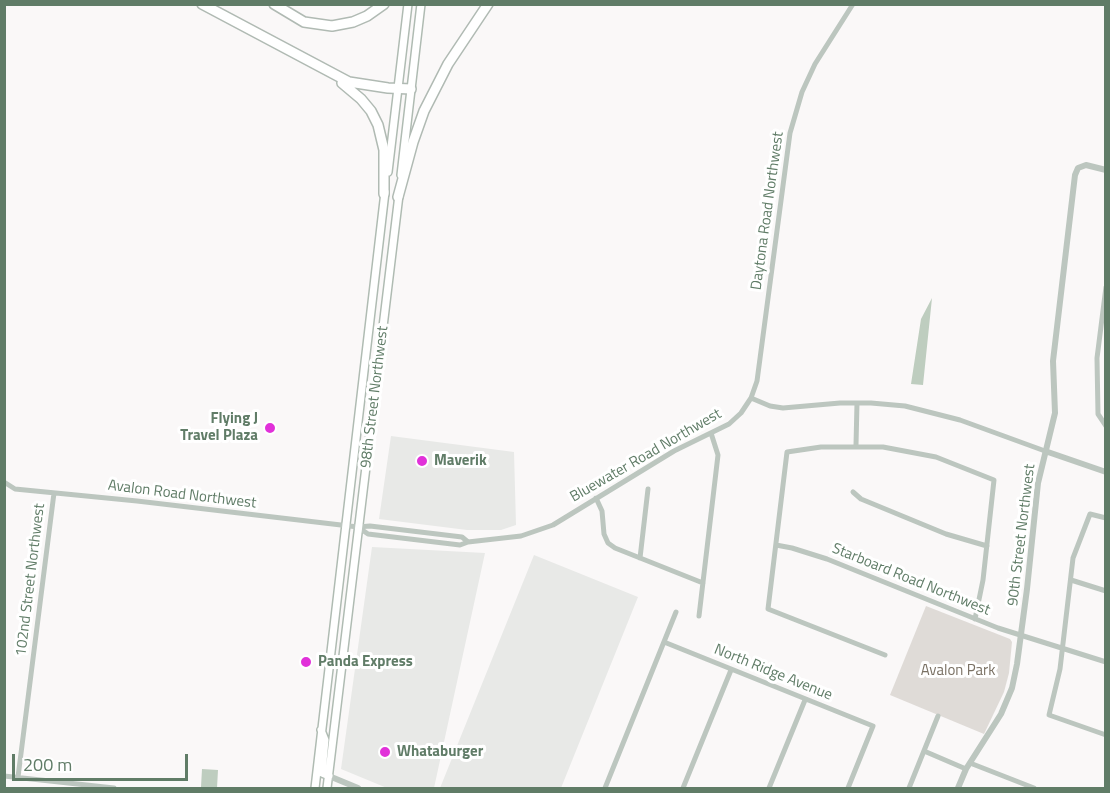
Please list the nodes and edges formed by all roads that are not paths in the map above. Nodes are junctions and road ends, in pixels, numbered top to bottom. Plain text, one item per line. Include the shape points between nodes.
1 (202, 4) edge
2 (274, 4) edge
3 (384, 4) edge
4 (408, 4) edge
5 (422, 4) edge
6 (488, 4) edge
7 (853, 4) edge
8 (320, 68) junction
9 (399, 89) junction
10 (411, 89) junction
11 (1106, 170) edge
12 (384, 194) junction
13 (398, 197) junction
14 (1106, 287) edge
15 (751, 398) junction
16 (857, 403) junction
17 (1104, 425) edge
18 (711, 434) junction
19 (856, 446) junction
20 (1045, 451) junction
21 (1106, 472) edge
22 (4, 482) edge
23 (648, 489) dead end
24 (853, 492) dead end
25 (54, 493) junction
26 (596, 498) junction
27 (1106, 518) edge
28 (344, 526) junction
29 (358, 527) junction
30 (776, 545) junction
31 (987, 546) junction
32 (640, 558) junction
33 (1071, 580) junction
34 (703, 583) junction
35 (1106, 591) edge
36 (676, 612) dead end
37 (699, 616) dead end
38 (975, 619) junction
39 (1021, 635) junction
40 (664, 642) junction
41 (1062, 647) junction
42 (885, 655) dead end
43 (1106, 662) edge
44 (731, 670) junction
45 (806, 700) junction
46 (938, 716) dead end
47 (321, 729) junction
48 (1106, 735) edge
49 (924, 751) junction
50 (970, 763) junction
51 (966, 769) junction
52 (4, 776) edge
53 (329, 776) junction
54 (18, 777) junction
55 (114, 789) edge
56 (315, 789) edge
57 (327, 789) edge
58 (358, 789) edge
59 (605, 789) edge
60 (683, 789) edge
61 (769, 789) edge
62 (848, 789) edge
63 (909, 789) edge
64 (958, 789) edge
65 (1034, 789) edge

1 - 8 highway
2 - 3 highway via 304,22 332,26 353,22
4 - 9 main road, 98th Street Northwest
5 - 10 main road, 98th Street Northwest
6 - 13 highway via 448,64 424,111
7 - 15 street, Daytona Road Northwest via 815,64 790,133 757,381
8 - 9 highway via 349,82
8 - 12 highway via 350,88 371,111 384,150
9 - 10 highway
9 - 12 main road, 98th Street Northwest
10 - 13 main road, 98th Street Northwest
11 - 20 street, 90th Street Northwest via 1082,166 1075,175 1053,361 1055,413
12 - 28 main road, 98th Street Northwest
13 - 29 main road, 98th Street Northwest
14 - 17 street via 1098,414
15 - 16 street via 783,408
15 - 18 street, Bluewater Road Northwest via 729,424
16 - 19 street
16 - 20 street via 905,406 940,414
18 - 26 street, Bluewater Road Northwest via 674,451
18 - 34 street via 718,455
19 - 30 street via 787,452
19 - 31 street via 936,457 994,480
20 - 21 street
20 - 39 street, 90th Street Northwest
22 - 25 street, Avalon Road Northwest via 15,489
23 - 32 street
24 - 31 street via 861,499 936,530
25 - 28 street, Avalon Road Northwest
25 - 54 street, 102nd Street Northwest
26 - 29 street, Bluewater Road Northwest via 553,525 521,536 460,545 368,534
26 - 32 street via 608,543
27 - 33 street via 1090,514 1073,558
28 - 29 street, Avalon Road Northwest
28 - 47 main road, 98th Street Northwest
29 - 53 main road, 98th Street Northwest
30 - 38 street, Starboard Road Northwest via 827,559
30 - 42 street via 768,609
31 - 38 street
32 - 34 street
33 - 35 street
33 - 41 street
34 - 37 street
36 - 40 street
38 - 39 street, Starboard Road Northwest
39 - 41 street, Starboard Road Northwest
39 - 50 street, 90th Street Northwest via 1012,688 1001,714
40 - 44 street, North Ridge Avenue
40 - 59 street
41 - 43 street, Starboard Road Northwest
41 - 48 street via 1049,715
44 - 45 street, North Ridge Avenue
44 - 60 street
45 - 61 street
45 - 62 street, North Ridge Avenue via 873,726
46 - 49 street
47 - 53 main road via 325,740 322,773
47 - 56 main road, 98th Street Northwest
49 - 51 street
49 - 63 street
50 - 51 street, 90th Street Northwest
50 - 65 street
51 - 64 street, 90th Street Northwest
52 - 54 street
53 - 57 main road, 98th Street Northwest
53 - 58 street
54 - 55 street

